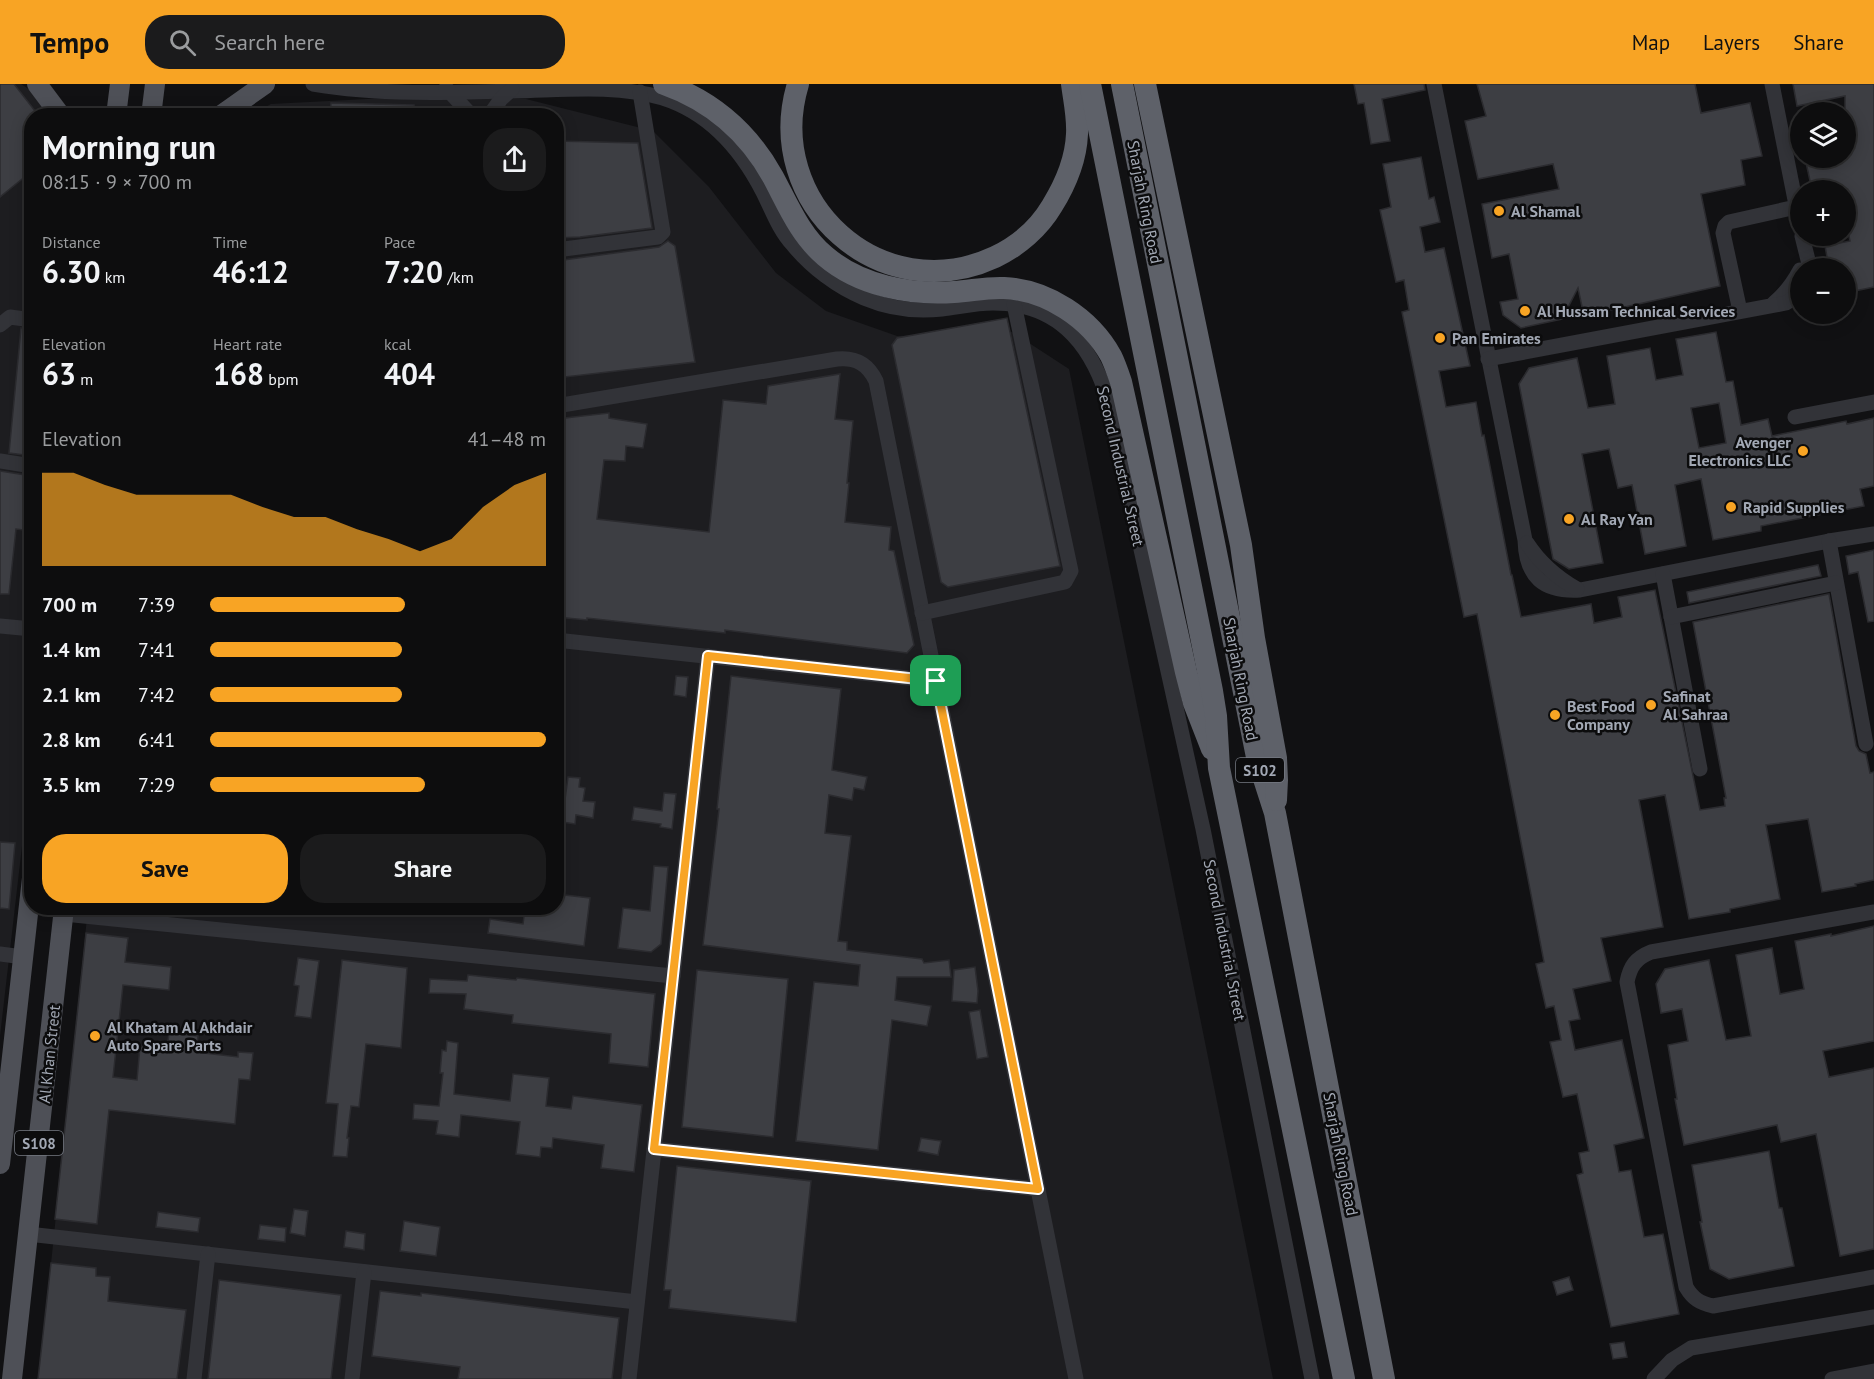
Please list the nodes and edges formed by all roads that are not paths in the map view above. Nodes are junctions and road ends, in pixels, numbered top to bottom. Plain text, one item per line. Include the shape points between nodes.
1 (37, 84) edge
2 (120, 84) edge
3 (155, 84) edge
4 (266, 84) edge
5 (313, 84) edge
6 (664, 84) edge
7 (798, 84) edge
8 (1071, 84) edge
9 (1090, 84) edge
10 (1122, 84) edge
11 (1145, 84) edge
12 (1434, 84) edge
13 (1772, 84) edge
14 (446, 88) edge
15 (514, 88) edge
16 (640, 92) junction
17 (55, 108) edge
18 (117, 108) edge
19 (152, 108) edge
20 (238, 108) edge
21 (465, 108) edge
22 (495, 108) edge
23 (1791, 180) edge
24 (1790, 208) edge
25 (1804, 246) edge
26 (564, 249) edge
27 (1805, 252) junction
28 (1803, 258) edge
29 (1807, 258) edge
30 (1790, 287) edge
31 (1790, 300) edge
32 (1014, 304) junction
33 (1771, 305) junction
34 (1740, 311) junction
35 (24, 319) edge
36 (0, 325) edge
37 (1488, 359) junction
38 (1874, 402) edge
39 (564, 405) edge
40 (1795, 417) dead end
41 (0, 461) edge
42 (24, 465) edge
43 (1874, 534) edge
44 (1829, 541) junction
45 (1663, 574) junction
46 (1836, 583) junction
47 (922, 613) junction
48 (1671, 617) junction
49 (0, 626) edge
50 (24, 628) edge
51 (564, 641) edge
52 (708, 656) junction
53 (936, 681) junction
54 (1866, 744) dead end
55 (1220, 768) junction
56 (1700, 769) dead end
57 (1275, 813) junction
58 (1874, 912) edge
59 (28, 915) edge
60 (64, 915) edge
61 (102, 915) edge
62 (0, 954) edge
63 (23, 957) junction
64 (674, 976) junction
65 (654, 1149) junction
66 (0, 1164) edge
67 (1038, 1189) junction
68 (28, 1234) junction
69 (208, 1254) junction
70 (364, 1272) junction
71 (1874, 1277) edge
72 (637, 1302) junction
73 (1874, 1317) edge
74 (1874, 1371) edge
75 (12, 1379) edge
76 (194, 1379) edge
77 (352, 1379) edge
78 (629, 1379) edge
79 (1076, 1379) edge
80 (1312, 1379) edge
81 (1344, 1379) edge
82 (1384, 1379) edge
83 (1654, 1379) edge
84 (1832, 1379) edge

1 - 17 main road
2 - 18 main road
3 - 19 main road
4 - 20 main road
5 - 14 street, Second Industrial Street via 355,90
6 - 55 highway via 700,99 735,126 762,160 812,243 844,269 882,285 923,293 990,288 1034,293 1070,311 1100,340 1121,382 1191,693
7 - 8 highway via 790,126 793,153 800,180 813,204 850,244 874,258 927,271 954,270 1006,252 1047,216 1071,167 1077,134
9 - 55 highway, Sharjah Ring Road / S102 via 1212,691
10 - 57 highway, Sharjah Ring Road / S102 via 1257,757
11 - 57 highway via 1241,545 1276,758
12 - 37 street
13 - 23 street
14 - 15 street, Second Industrial Street
14 - 21 street
15 - 16 street, Second Industrial Street
15 - 22 street
16 - 26 street via 663,232 658,237
16 - 32 street, Second Industrial Street via 687,108 723,134 749,166 792,244 837,283 864,297 915,310
24 - 34 street via 1725,226 1723,232
25 - 27 street
27 - 28 street
27 - 29 street
30 - 33 street
31 - 33 street
32 - 47 street via 1071,571 1065,582
32 - 80 street, Second Industrial Street via 1054,319 1071,332 1087,351 1107,396 1203,829
33 - 34 street
34 - 37 street
35 - 36 street via 10,317
37 - 45 street via 1525,540 1535,556 1548,570 1580,590
38 - 40 street
39 - 47 street via 837,359 857,360 872,372 876,381
41 - 42 street
43 - 44 street
44 - 45 street
44 - 46 street
45 - 48 street
46 - 48 street
46 - 54 street
47 - 53 street
48 - 56 street
49 - 50 street
51 - 52 street
52 - 53 street
52 - 64 street
53 - 67 street
55 - 81 highway, Sharjah Ring Road / S102
57 - 82 highway, Sharjah Ring Road / S102
58 - 71 street via 1661,951 1641,968 1629,992 1684,1275 1703,1292 1725,1303
59 - 63 main road, S108
60 - 68 main road, Al Khan Street / S108
61 - 64 street
62 - 63 street
63 - 66 main road, S108
64 - 65 street
65 - 67 street
65 - 72 street
67 - 79 street
68 - 69 street
68 - 75 main road, Al Khan Street / S108
69 - 70 street
69 - 76 street
70 - 72 street
70 - 77 street
72 - 78 street
73 - 83 street via 1691,1348 1672,1360
74 - 84 street

